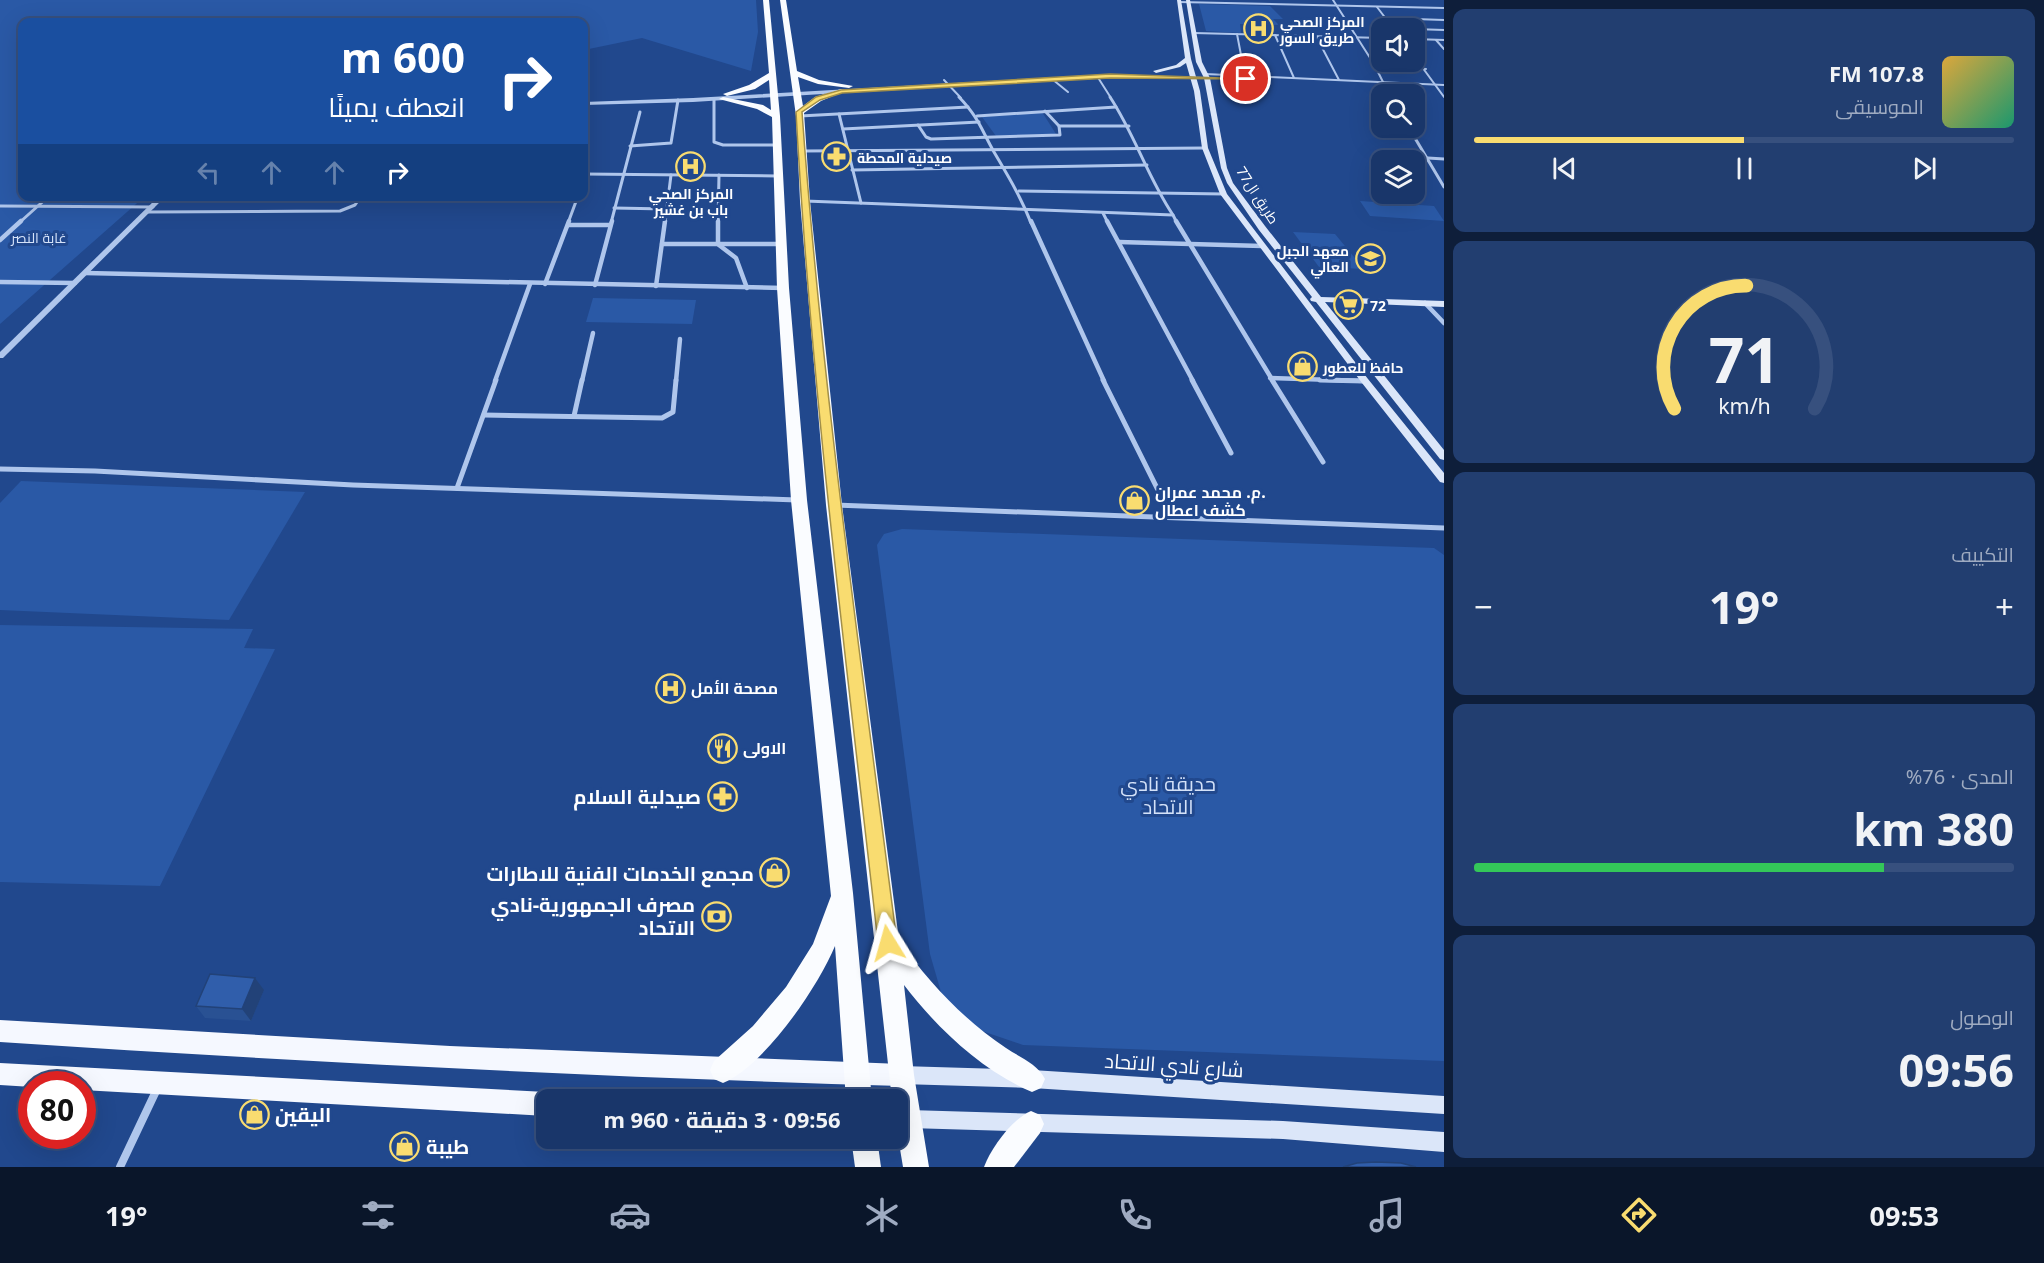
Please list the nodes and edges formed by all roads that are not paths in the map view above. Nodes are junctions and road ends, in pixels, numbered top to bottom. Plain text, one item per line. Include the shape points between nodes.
1 (766, 0) edge
2 (783, 0) edge
3 (1272, 0) edge
4 (1333, 0) edge
5 (1179, 1) edge
6 (1189, 1) edge
7 (1233, 2) edge
8 (1274, 4) junction
9 (1337, 6) junction
10 (1377, 7) junction
11 (1444, 8) edge
12 (1385, 18) edge
13 (1425, 19) edge
14 (1444, 20) edge
15 (777, 26) junction
16 (1425, 29) edge
17 (1444, 30) edge
18 (1194, 33) junction
19 (1238, 34) junction
20 (1275, 35) junction
21 (1316, 36) junction
22 (1357, 38) junction
23 (1371, 38) edge
24 (1425, 40) edge
25 (1436, 40) junction
26 (1444, 40) edge
27 (1444, 49) edge
28 (1188, 59) junction
29 (1371, 59) edge
30 (1426, 69) edge
31 (1156, 71) junction
32 (792, 72) junction
33 (1378, 72) edge
34 (1193, 75) junction
35 (1097, 76) junction
36 (1206, 76) junction
37 (1245, 76) junction
38 (1294, 78) junction
39 (1052, 79) junction
40 (1339, 80) junction
41 (946, 82) junction
42 (1382, 82) junction
43 (1435, 84) junction
44 (1444, 85) edge
45 (773, 87) junction
46 (845, 89) junction
47 (1068, 92) dead end
48 (1443, 95) edge
49 (721, 97) junction
50 (671, 99) junction
51 (678, 100) junction
52 (798, 103) junction
53 (588, 104) edge
54 (968, 107) junction
55 (1116, 107) junction
56 (1045, 111) junction
57 (640, 112) dead end
58 (839, 114) junction
59 (776, 116) junction
60 (977, 117) junction
61 (979, 122) junction
62 (918, 125) junction
63 (1059, 126) junction
64 (1129, 126) junction
65 (843, 129) junction
66 (987, 138) junction
67 (1415, 138) edge
68 (777, 145) junction
69 (630, 146) junction
70 (1139, 148) junction
71 (1205, 148) junction
72 (993, 150) junction
73 (803, 151) junction
74 (847, 151) junction
75 (1428, 158) junction
76 (1444, 159) edge
77 (1147, 165) junction
78 (1004, 169) junction
79 (852, 171) junction
80 (588, 174) edge
81 (623, 174) junction
82 (671, 174) junction
83 (719, 175) junction
84 (778, 176) junction
85 (1444, 187) edge
86 (1019, 192) junction
87 (1158, 193) junction
88 (1224, 194) junction
89 (44, 201) edge
90 (159, 201) edge
91 (356, 201) edge
92 (576, 201) edge
93 (805, 201) junction
94 (861, 203) junction
95 (0, 206) edge
96 (38, 206) junction
97 (614, 208) junction
98 (151, 209) junction
99 (666, 209) junction
100 (1028, 210) junction
101 (1103, 213) junction
102 (1173, 215) junction
103 (568, 225) junction
104 (610, 225) junction
105 (0, 240) edge
106 (1119, 242) junction
107 (1187, 243) junction
108 (662, 244) junction
109 (718, 244) junction
110 (781, 244) junction
111 (1262, 246) junction
112 (85, 273) junction
113 (0, 282) edge
114 (75, 283) junction
115 (530, 284) junction
116 (545, 284) junction
117 (595, 285) junction
118 (656, 286) junction
119 (747, 288) junction
120 (783, 288) junction
121 (1303, 298) junction
122 (1318, 299) junction
123 (1425, 303) junction
124 (1444, 304) edge
125 (1444, 323) edge
126 (593, 333) dead end
127 (680, 339) dead end
128 (0, 356) edge
129 (1270, 378) junction
130 (1365, 381) junction
131 (484, 415) junction
132 (573, 416) junction
133 (1232, 453) dead end
134 (1444, 457) edge
135 (1323, 462) dead end
136 (0, 469) edge
137 (1444, 480) edge
138 (457, 488) junction
139 (799, 500) junction
140 (834, 505) junction
141 (1171, 516) junction
142 (1444, 528) edge
143 (842, 893) junction
144 (888, 943) junction
145 (0, 1031) edge
146 (723, 1070) junction
147 (0, 1074) edge
148 (856, 1074) junction
149 (901, 1075) junction
150 (1032, 1079) junction
151 (159, 1084) junction
152 (858, 1089) edge
153 (902, 1089) edge
154 (536, 1103) edge
155 (1444, 1105) edge
156 (908, 1119) edge
157 (1031, 1124) junction
158 (908, 1137) edge
159 (1444, 1142) edge
160 (866, 1149) edge
161 (120, 1167) edge
162 (868, 1167) edge
163 (916, 1167) edge
164 (997, 1167) edge

1 - 15 highway
2 - 15 highway
3 - 8 street
4 - 9 street
5 - 6 street
5 - 28 main road
6 - 7 street
6 - 18 main road, طريق ال77
7 - 8 street
8 - 9 street
9 - 10 street
9 - 22 street
10 - 11 street
10 - 12 street
13 - 14 street
15 - 32 highway
15 - 45 highway
16 - 17 street
18 - 19 street
18 - 36 main road, طريق ال77
19 - 20 street
19 - 37 street
20 - 21 street
20 - 38 street
21 - 22 street
21 - 40 street
22 - 23 street
22 - 29 street
24 - 25 street
25 - 26 street
25 - 27 street
28 - 31 main road via 1178,66
28 - 34 main road
30 - 43 street
31 - 34 street
31 - 41 street
32 - 46 highway
32 - 52 highway
33 - 42 street
34 - 35 street
34 - 36 street
34 - 71 main road
35 - 39 street
35 - 55 street
36 - 37 street
36 - 42 street
36 - 122 main road, طريق ال77 via 1230,183
37 - 38 street
38 - 40 street
39 - 41 street
39 - 47 street
40 - 42 street
41 - 46 street
41 - 46 street
41 - 54 street
42 - 43 street
43 - 44 street
43 - 48 street
45 - 49 street
45 - 49 highway via 758,85
45 - 52 street
45 - 59 highway
46 - 52 street
46 - 52 street
46 - 52 highway
49 - 50 street
49 - 51 street
49 - 59 highway via 760,107
49 - 68 street via 714,142
50 - 51 street
50 - 53 street
51 - 69 street via 671,143
52 - 58 street
52 - 73 highway
54 - 58 street
54 - 60 street
55 - 56 street
55 - 64 street
56 - 60 street
56 - 63 street
57 - 69 street
58 - 65 street
59 - 68 highway
60 - 61 street
61 - 62 street
61 - 66 street
62 - 65 street
62 - 66 street via 927,138
63 - 64 street
63 - 66 street via 1061,134 1057,137
64 - 70 street
65 - 74 street
66 - 72 street
67 - 75 street
68 - 84 highway
69 - 81 street
70 - 71 street
70 - 72 street
70 - 77 street
71 - 88 main road
72 - 74 street
72 - 78 street
73 - 74 street
73 - 93 highway
74 - 79 street
75 - 76 street
75 - 85 street
77 - 78 street
77 - 87 street
78 - 79 street
78 - 86 street
79 - 94 street
80 - 81 street
81 - 82 street
81 - 97 street
82 - 83 street
82 - 99 street
83 - 84 street
83 - 109 street
84 - 110 highway
86 - 87 street
86 - 100 street
87 - 88 street
87 - 102 street
88 - 111 main road
89 - 96 street
90 - 98 street
91 - 98 street via 340,211
92 - 103 street
93 - 94 street
93 - 140 highway
94 - 100 street
95 - 96 street
96 - 98 street
96 - 105 street
97 - 99 street
97 - 104 street
98 - 112 street
99 - 108 street
100 - 101 street
100 - 141 street via 1036,236 1094,362
101 - 102 street
101 - 106 street
102 - 107 street
103 - 104 street
103 - 116 street
104 - 117 street
106 - 107 street
106 - 133 street
107 - 111 street
107 - 129 street
108 - 109 street
108 - 118 street
109 - 110 street
109 - 119 street via 736,258
110 - 120 highway
111 - 121 main road
112 - 114 street
112 - 115 street via 292,275
113 - 114 street
114 - 128 street
115 - 116 street
115 - 131 street
116 - 117 street
117 - 118 street
118 - 119 street
119 - 120 street
120 - 139 highway
121 - 122 main road
121 - 130 main road
122 - 123 main road
122 - 134 main road, طريق ال77
123 - 124 main road
123 - 125 street
126 - 132 street
127 - 132 street via 670,416
129 - 130 street
129 - 135 street
130 - 137 main road
131 - 132 street
131 - 138 street
136 - 138 street
138 - 139 street
139 - 143 highway
140 - 141 street
140 - 144 highway
141 - 142 street
143 - 146 highway via 824,946 799,990 773,1024
143 - 148 highway
144 - 149 highway
144 - 150 highway via 907,974 961,1032
145 - 146 main road
146 - 148 main road
147 - 151 main road
148 - 149 main road
148 - 152 highway
149 - 150 main road, شارع نادي الاتحاد
149 - 153 highway
150 - 155 main road, شارع نادي الاتحاد
151 - 154 main road
151 - 161 street
156 - 157 main road
157 - 159 main road via 1283,1130
157 - 164 highway
158 - 163 highway
160 - 162 highway

